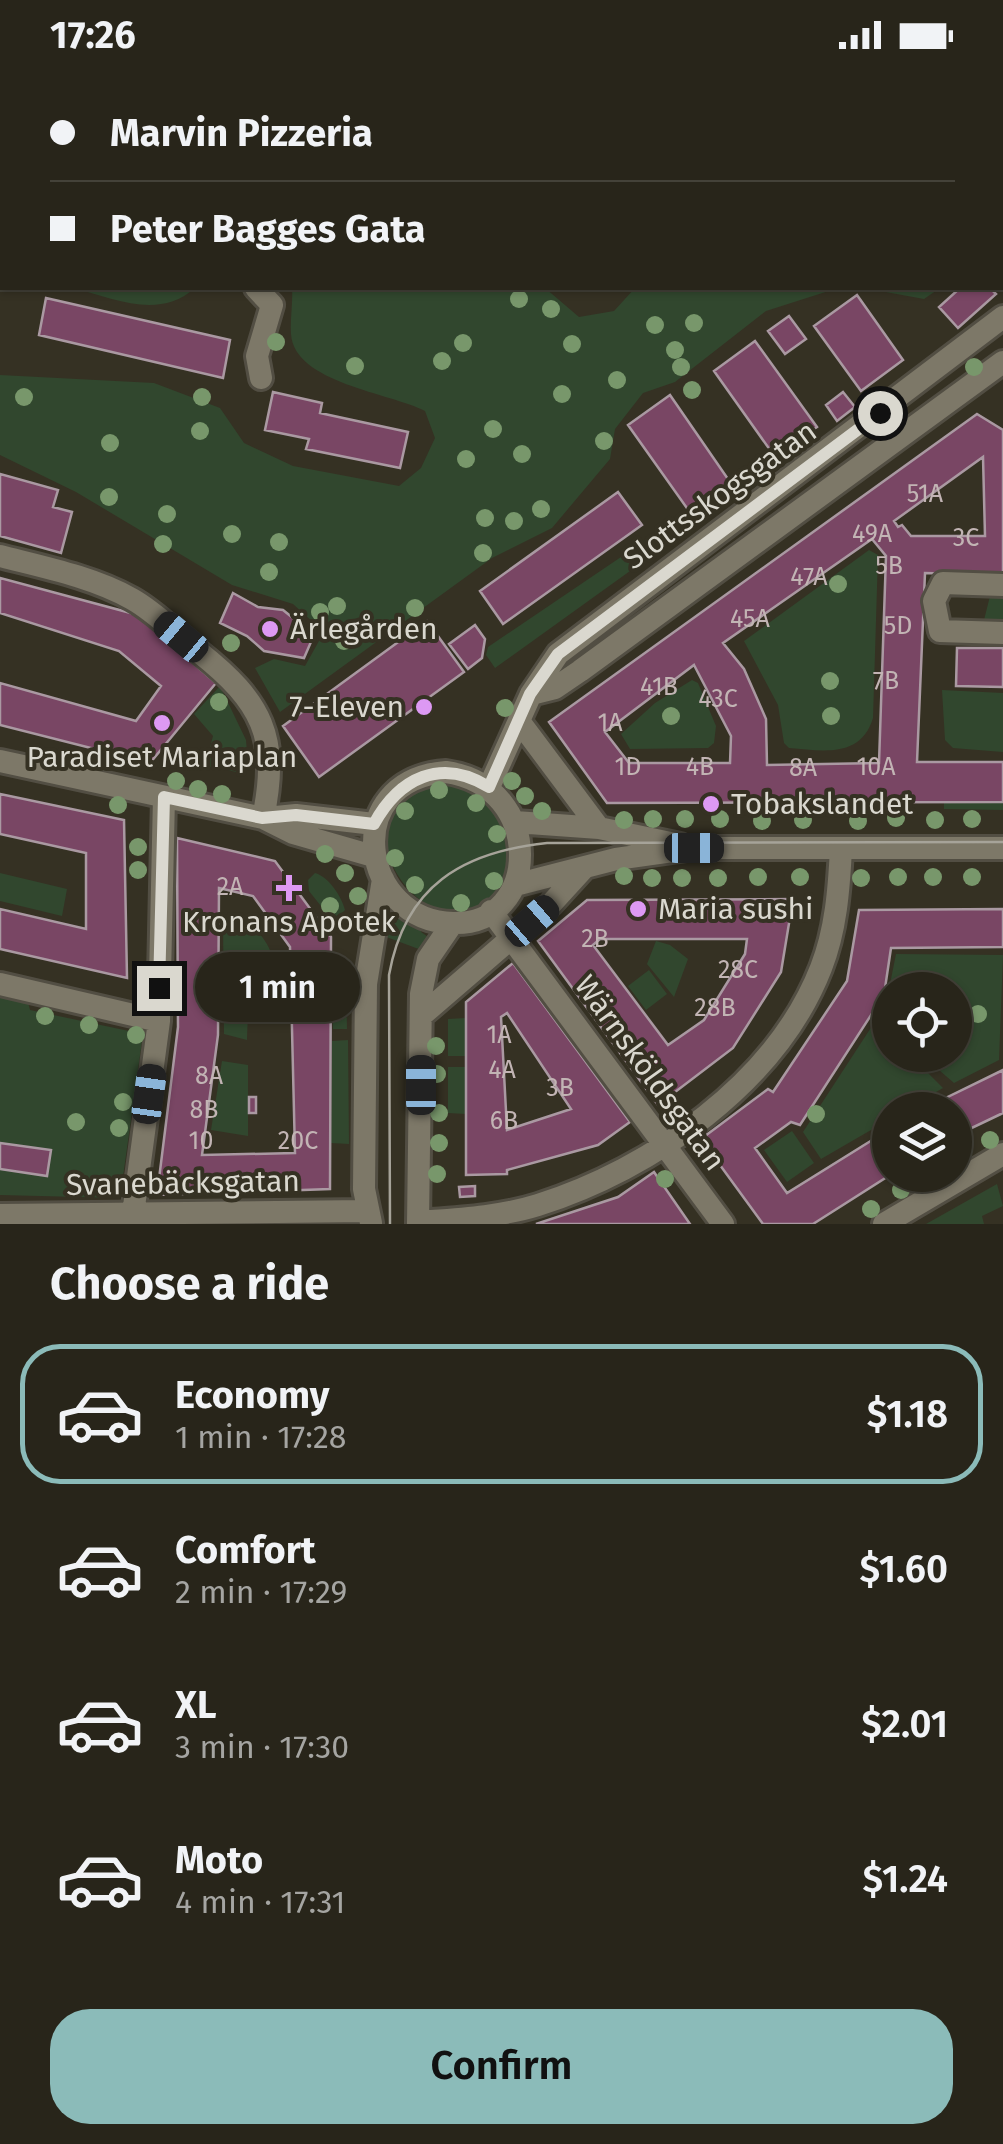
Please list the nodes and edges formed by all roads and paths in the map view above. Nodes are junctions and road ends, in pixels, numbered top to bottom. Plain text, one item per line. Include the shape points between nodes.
1 (258, 290) edge
2 (1002, 319) edge
3 (1003, 362) edge
4 (261, 378) dead end
5 (0, 556) edge
6 (1003, 585) edge
7 (1003, 633) edge
8 (530, 694) junction
9 (519, 720) junction
10 (0, 761) edge
11 (489, 787) junction
12 (164, 797) junction
13 (262, 818) junction
14 (514, 822) junction
15 (374, 824) junction
16 (599, 828) junction
17 (694, 848) junction
18 (841, 848) junction
19 (1003, 848) edge
20 (372, 856) junction
21 (583, 869) junction
22 (382, 879) junction
23 (514, 885) junction
24 (492, 910) junction
25 (452, 924) junction
26 (514, 938) junction
27 (0, 984) edge
28 (421, 1016) junction
29 (159, 1021) junction
30 (665, 1142) junction
31 (1003, 1154) edge
32 (0, 1214) edge
33 (133, 1214) junction
34 (369, 1217) edge
35 (418, 1223) edge
36 (886, 1223) edge
37 (723, 1224) edge

1 - 4 street via 272,306 256,356
2 - 8 street, Slottsskogsgatan via 578,636
3 - 8 street, Slottsskogsgatan via 580,672
5 - 13 street via 128,597 234,679 269,744
6 - 7 street via 942,583 934,602 940,631
8 - 9 street, Slottsskogsgatan
9 - 11 street, Slottsskogsgatan
9 - 16 street
10 - 12 street
11 - 14 street
11 - 15 street via 465,775 428,774 398,789
12 - 13 street
12 - 29 street
13 - 15 street
13 - 20 street
14 - 16 street
14 - 23 street via 520,857
15 - 20 street
16 - 17 street
17 - 18 street
17 - 21 street
18 - 19 street
18 - 30 street via 832,934 813,985 756,1072
20 - 22 street
21 - 23 street
21 - 26 street
22 - 25 street via 405,904
22 - 34 street via 366,984
23 - 24 street
24 - 25 street
24 - 26 street, Wärnsköldsgatan
25 - 28 street via 428,959
26 - 28 street
26 - 30 street, Wärnsköldsgatan
27 - 29 street
28 - 35 street
29 - 33 street
30 - 35 street via 616,1176 535,1206
30 - 37 street, Wärnsköldsgatan
31 - 36 street
32 - 33 street, Svanebäcksgatan
33 - 34 street, Svanebäcksgatan

